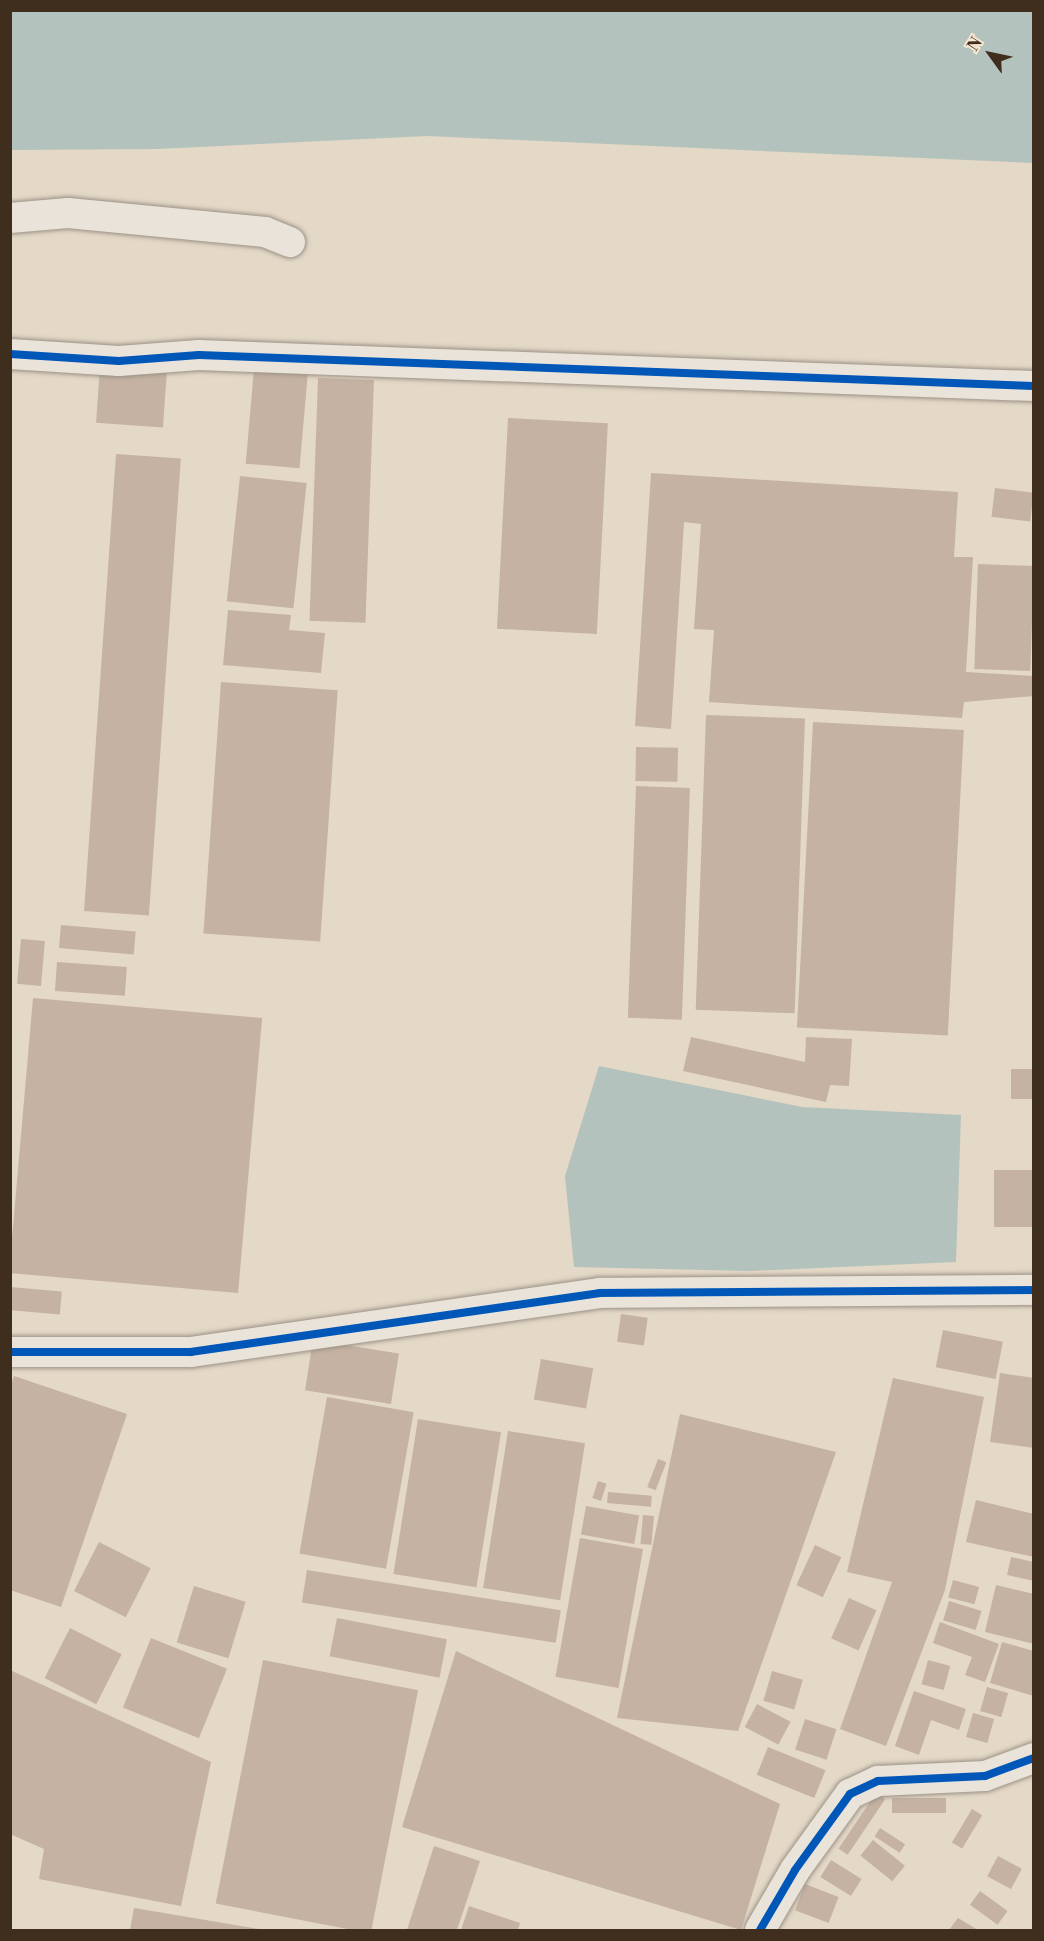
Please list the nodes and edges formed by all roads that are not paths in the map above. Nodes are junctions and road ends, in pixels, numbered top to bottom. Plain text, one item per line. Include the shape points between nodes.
1 (10, 218) edge
2 (290, 243) dead end
3 (10, 354) edge
4 (1034, 386) edge
5 (1034, 1290) edge
6 (10, 1352) edge
7 (1034, 1758) edge
8 (760, 1930) edge

1 - 2 street via 69,213 265,232
3 - 4 street via 119,361 199,355
5 - 6 street via 600,1293 191,1352
7 - 8 street via 985,1776 878,1781 850,1794 795,1870

